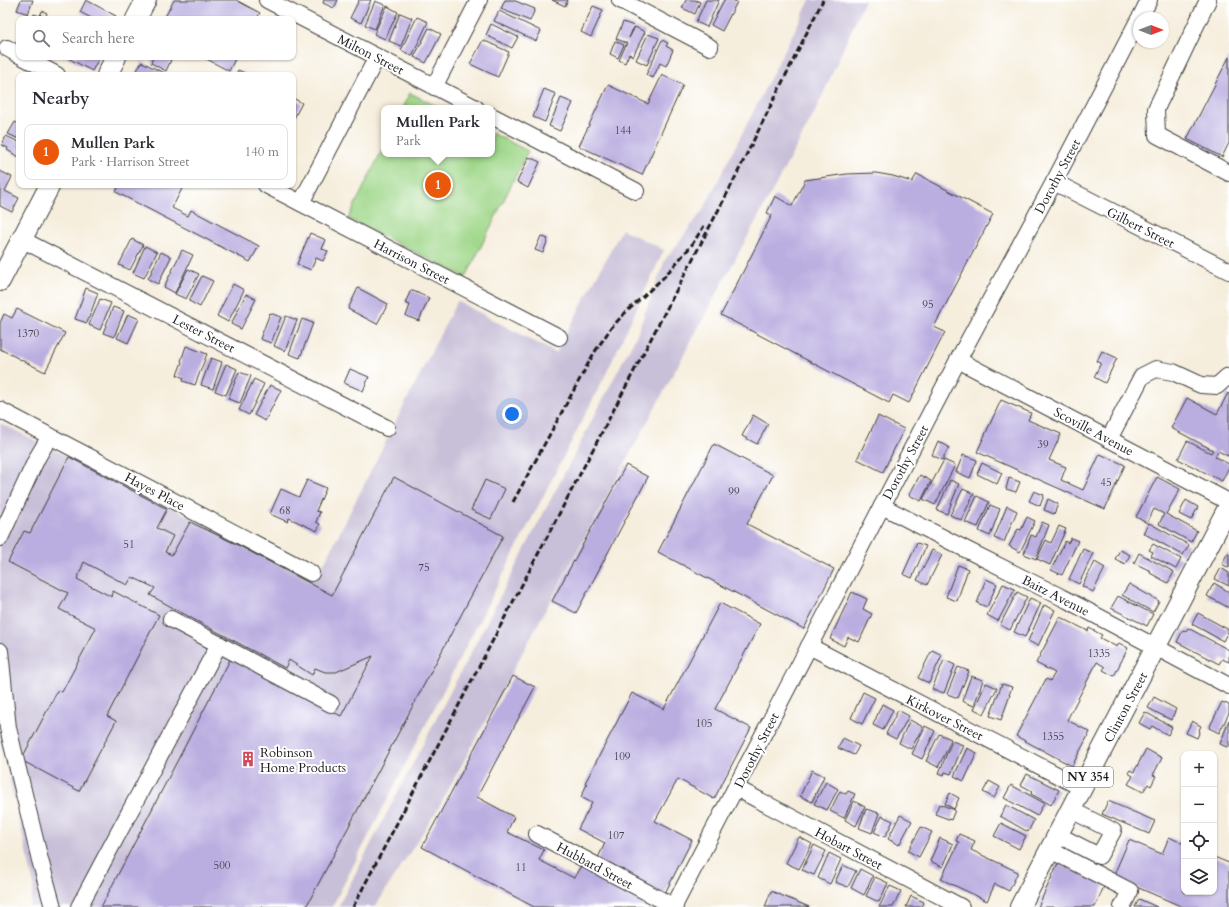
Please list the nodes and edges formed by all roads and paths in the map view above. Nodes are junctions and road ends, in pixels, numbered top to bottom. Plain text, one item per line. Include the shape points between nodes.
1 (146, 0) edge
2 (267, 0) edge
3 (479, 0) edge
4 (620, 0) edge
5 (1149, 0) edge
6 (1208, 0) edge
7 (1143, 12) edge
8 (138, 16) edge
9 (1133, 31) edge
10 (710, 47) dead end
11 (377, 57) junction
12 (29, 60) edge
13 (114, 60) edge
14 (51, 72) edge
15 (108, 72) edge
16 (434, 86) junction
17 (470, 105) edge
18 (495, 118) edge
19 (1229, 173) edge
20 (1054, 182) junction
21 (48, 188) edge
22 (272, 188) edge
23 (636, 191) dead end
24 (301, 203) junction
25 (22, 239) junction
26 (1229, 271) edge
27 (0, 281) edge
28 (559, 337) dead end
29 (958, 360) junction
30 (1229, 378) edge
31 (0, 410) edge
32 (387, 428) dead end
33 (50, 436) junction
34 (1109, 439) junction
35 (1229, 502) edge
36 (882, 506) junction
37 (1229, 506) edge
38 (0, 538) edge
39 (310, 573) dead end
40 (171, 619) dead end
41 (219, 644) junction
42 (808, 646) junction
43 (1155, 648) junction
44 (0, 651) edge
45 (1229, 686) edge
46 (331, 704) dead end
47 (736, 788) junction
48 (1082, 788) junction
49 (1071, 810) junction
50 (537, 834) dead end
51 (1054, 842) junction
52 (53, 907) edge
53 (79, 907) edge
54 (674, 907) edge
55 (961, 907) edge
56 (1020, 907) edge
57 (1122, 907) edge

1 - 8 main road
2 - 11 street, Milton Street
3 - 16 street
4 - 10 street
5 - 7 street, Dorothy Street
6 - 19 street via 1156,109 1157,135
9 - 20 street, Dorothy Street
11 - 16 street, Milton Street
11 - 24 street
12 - 14 street
13 - 15 main road
16 - 17 street, Milton Street
18 - 23 street
20 - 26 street, Gilbert Street
20 - 29 street, Dorothy Street
21 - 25 main road
22 - 24 street, Harrison Street
24 - 28 street, Harrison Street
25 - 27 main road
25 - 32 street, Lester Street
29 - 34 street, Scoville Avenue
29 - 36 street, Dorothy Street
30 - 34 street via 1217,386 1201,385 1173,372 1156,369 1142,376
31 - 33 street, Hayes Place
33 - 38 street
33 - 39 street, Hayes Place
34 - 35 street, Scoville Avenue
36 - 42 street, Dorothy Street
36 - 43 street, Baitz Avenue
37 - 43 main road, Clinton Street / NY 354
40 - 41 street
41 - 46 street
41 - 53 street
42 - 47 street, Dorothy Street
42 - 48 street, Kirkover Street
43 - 45 street, Baitz Avenue
43 - 48 main road, Clinton Street / NY 354
44 - 52 street via 8,728
47 - 54 street, Dorothy Street
47 - 55 street, Hobart Street
48 - 49 main road, Clinton Street / NY 354
49 - 51 main road, Clinton Street / NY 354
49 - 51 street via 1112,831 1099,856
50 - 54 street, Hubbard Street
51 - 56 main road, Clinton Street / NY 354
51 - 57 street via 1130,891

